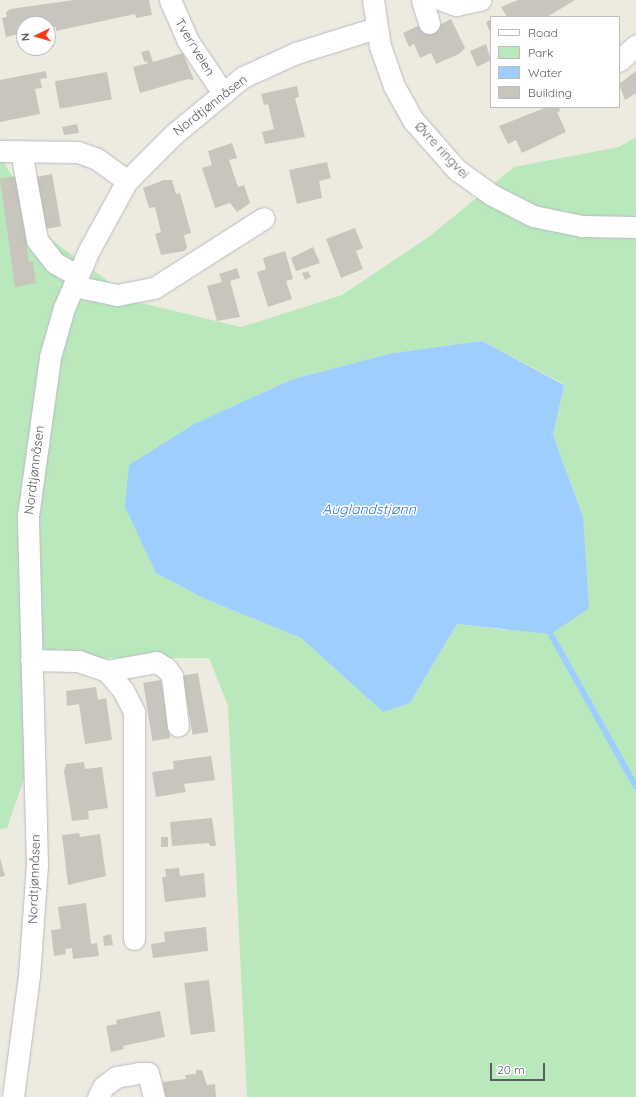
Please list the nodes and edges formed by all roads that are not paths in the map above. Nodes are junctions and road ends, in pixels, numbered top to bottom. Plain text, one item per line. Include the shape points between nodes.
1 (170, 0) edge
2 (373, 0) edge
3 (422, 0) edge
4 (442, 0) edge
5 (480, 0) edge
6 (429, 23) dead end
7 (376, 28) junction
8 (636, 45) edge
9 (620, 60) edge
10 (223, 93) junction
11 (0, 151) edge
12 (21, 151) junction
13 (127, 181) junction
14 (264, 218) dead end
15 (636, 227) edge
16 (76, 281) junction
17 (31, 660) junction
18 (107, 671) junction
19 (178, 726) dead end
20 (134, 939) dead end
21 (13, 1097) edge
22 (98, 1097) edge
23 (154, 1097) edge

1 - 10 street, Tverrveien via 185,35
2 - 7 street, Øvre ringvei
3 - 6 street
4 - 5 street via 456,5
7 - 10 street, Nordtjønnåsen via 275,61
7 - 15 street, Øvre ringvei via 394,86 413,120 473,183 533,216 582,226
8 - 9 street
10 - 13 street, Nordtjønnåsen via 174,134
11 - 12 street
12 - 13 street via 78,152 97,159
12 - 16 street via 37,240 54,263
13 - 16 street, Nordtjønnåsen
14 - 16 street via 154,288 117,295
16 - 17 street, Nordtjønnåsen via 50,357 28,516
17 - 18 street via 78,661
17 - 21 street, Nordtjønnåsen via 37,865 29,976
18 - 19 street via 156,662 166,668 172,676
18 - 20 street via 123,690 134,712
22 - 23 street via 103,1087 116,1077 139,1073 148,1074

